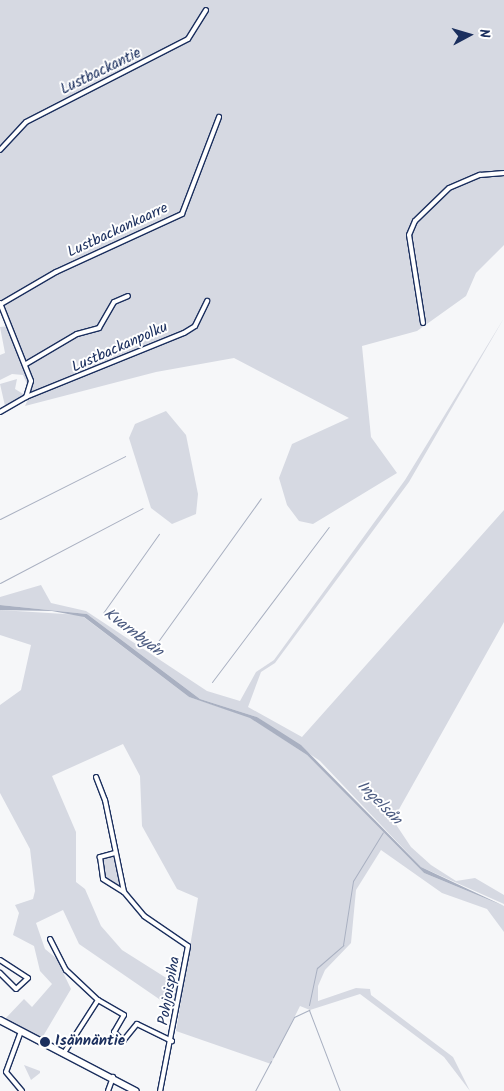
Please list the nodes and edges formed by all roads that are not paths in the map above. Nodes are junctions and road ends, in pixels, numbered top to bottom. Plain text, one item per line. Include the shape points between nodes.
1 (206, 10) dead end
2 (219, 118) dead end
3 (0, 150) edge
4 (504, 173) edge
5 (128, 296) dead end
6 (207, 301) dead end
7 (0, 303) edge
8 (423, 324) dead end
9 (26, 364) junction
10 (26, 397) junction
11 (0, 412) edge
12 (96, 777) dead end
13 (115, 853) junction
14 (124, 892) junction
15 (50, 939) dead end
16 (0, 960) edge
17 (0, 973) edge
18 (98, 1000) junction
19 (0, 1020) edge
20 (20, 1034) junction
21 (172, 1040) junction
22 (64, 1053) junction
23 (114, 1076) junction
24 (22, 1091) edge
25 (108, 1091) edge
26 (136, 1091) edge
27 (160, 1091) edge

1 - 3 street, Lustbackantie via 188,39 26,122
2 - 7 street, Lustbackankaarre via 182,214 56,272
4 - 8 street via 480,175 449,188 415,221 409,235
5 - 9 street via 114,302 99,328 77,334
6 - 10 street, Lustbackanpolku via 195,326 184,332
7 - 9 street
9 - 10 street via 31,381
10 - 11 street
12 - 13 street via 105,800
13 - 14 street
13 - 14 street via 100,857 102,879
14 - 21 street, Pohjoispiha via 144,916 188,946
15 - 18 street via 66,970
16 - 17 street via 28,978 16,989
18 - 21 street, Pohjoispiha via 124,1015 114,1032 123,1041 137,1024
18 - 22 street
19 - 20 street
20 - 22 street
20 - 24 street via 6,1072
21 - 27 street, Pohjoispiha
22 - 23 street
23 - 25 street
23 - 26 street

